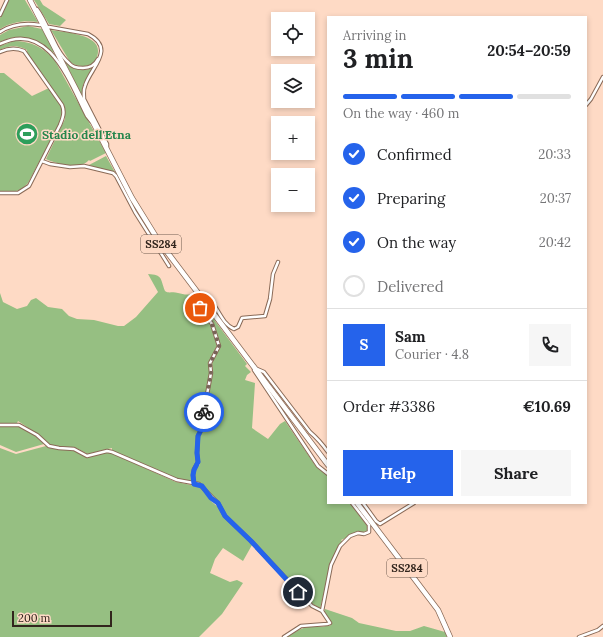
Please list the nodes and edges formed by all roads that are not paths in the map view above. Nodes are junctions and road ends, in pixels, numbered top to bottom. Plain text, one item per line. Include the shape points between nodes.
1 (7, 0) edge
2 (30, 0) edge
3 (0, 15) edge
4 (40, 25) dead end
5 (50, 27) dead end
6 (0, 32) edge
7 (0, 44) edge
8 (101, 51) junction
9 (0, 52) edge
10 (603, 78) edge
11 (587, 104) edge
12 (95, 125) junction
13 (107, 150) junction
14 (42, 161) junction
15 (0, 193) edge
16 (278, 262) dead end
17 (169, 266) dead end
18 (205, 298) dead end
19 (201, 302) dead end
20 (249, 360) junction
21 (255, 368) junction
22 (0, 425) edge
23 (312, 448) dead end
24 (308, 451) junction
25 (327, 451) edge
26 (327, 463) edge
27 (327, 473) edge
28 (194, 484) junction
29 (353, 504) edge
30 (358, 504) edge
31 (364, 504) edge
32 (412, 504) edge
33 (322, 611) junction
34 (603, 626) edge
35 (284, 637) edge
36 (450, 637) edge
37 (579, 637) edge

1 - 3 street
2 - 8 street via 71,65 80,68 90,67 97,62
2 - 12 main road, SS284
4 - 6 street via 24,24
5 - 8 street via 88,34 99,43
7 - 12 street via 23,39 47,49 61,65 87,116
8 - 13 street via 100,59 86,82 84,99 107,144
9 - 14 street via 10,48 24,51 62,105 63,118
10 - 11 street
12 - 13 main road, SS284
13 - 20 main road, SS284 via 158,240
14 - 15 street via 26,189 18,193
14 - 17 street via 70,167 84,166 113,173
16 - 18 street via 273,274 265,316 242,318 238,327 234,329 226,324 215,304 209,298
19 - 28 street via 200,308 212,324 219,346 210,363 211,373 204,411 206,420 198,436 198,462 193,475
20 - 21 main road, SS284
20 - 24 street
21 - 25 street via 264,372 318,439 318,444
21 - 26 main road, SS284
22 - 28 street via 19,425 37,435 49,446 74,449 87,456 112,452 177,480
23 - 24 street
24 - 27 street
28 - 33 street via 202,486 218,503 225,516 312,606
29 - 33 street via 369,525 369,532 350,536 340,546 331,565
30 - 36 main road, SS284 via 438,610
31 - 32 street via 380,524
33 - 35 street via 330,622 301,626
34 - 37 street

